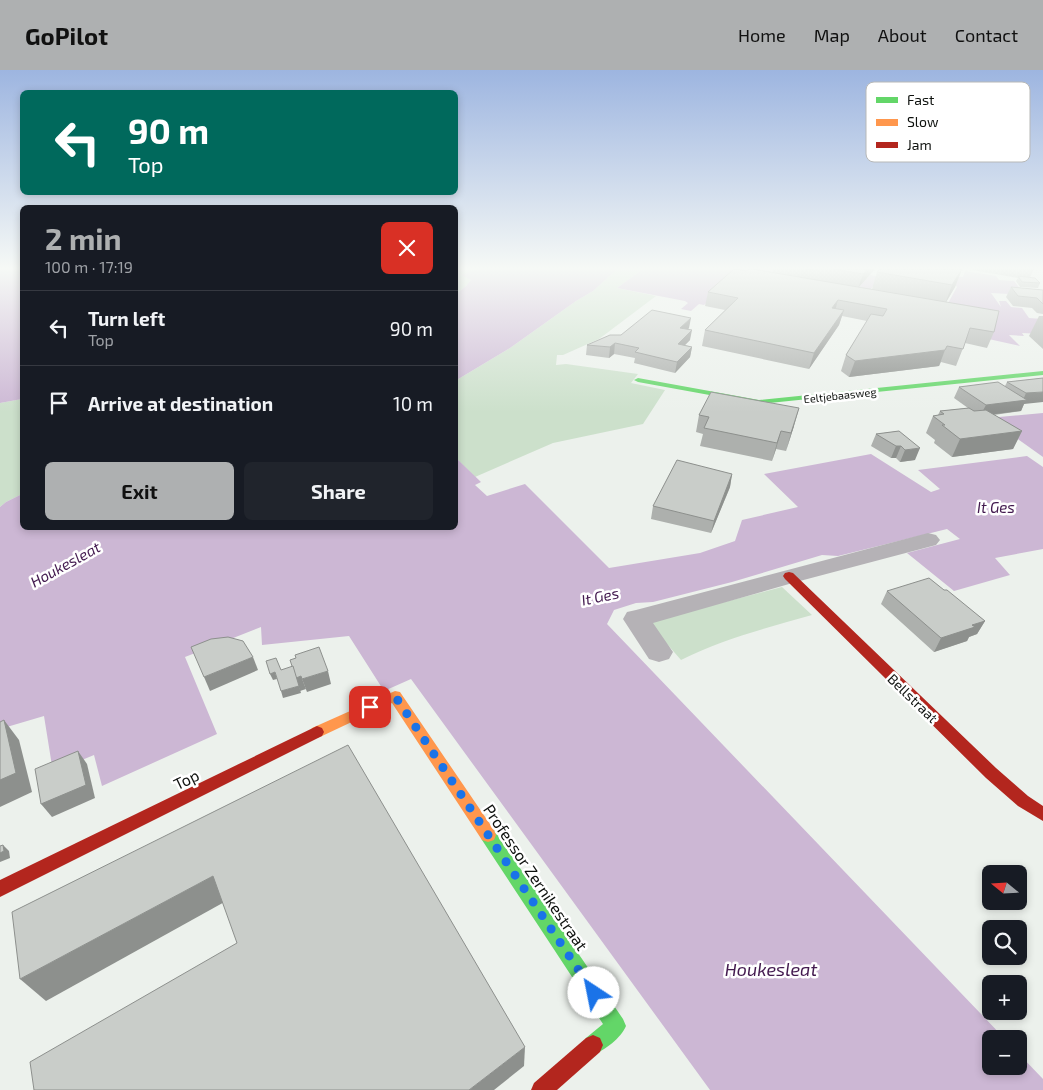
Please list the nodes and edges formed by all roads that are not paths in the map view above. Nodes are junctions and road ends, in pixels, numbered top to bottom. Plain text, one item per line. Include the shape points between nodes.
1 (1043, 373) edge
2 (638, 380) dead end
3 (928, 540) dead end
4 (789, 576) junction
5 (659, 652) dead end
6 (388, 699) joint
7 (1043, 814) edge
8 (0, 889) edge
9 (541, 1090) edge

1 - 2 street, Eeltjebaasweg via 759,402
3 - 4 street
4 - 5 street via 636,619
4 - 7 street, Bellstraat via 991,774
6 - 8 street, Top
6 - 9 street, Professor Zernikestraat via 395,696 616,1026

